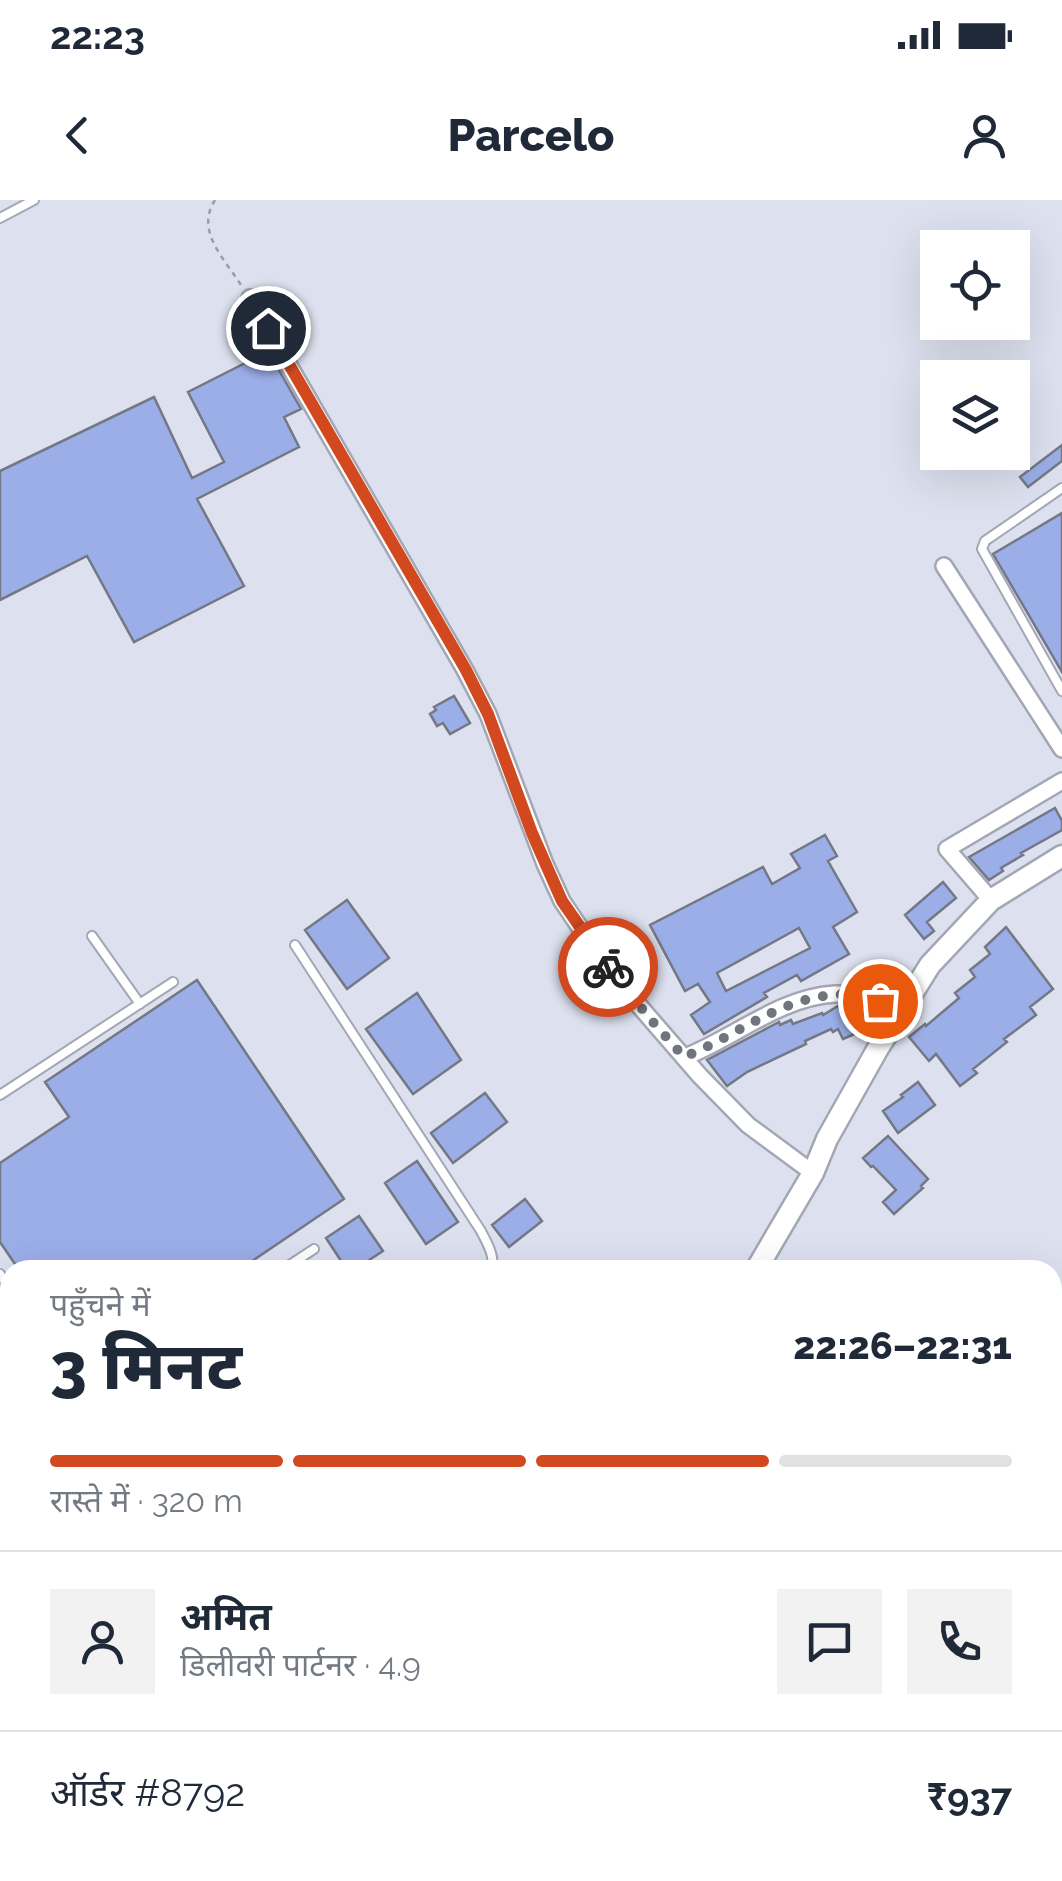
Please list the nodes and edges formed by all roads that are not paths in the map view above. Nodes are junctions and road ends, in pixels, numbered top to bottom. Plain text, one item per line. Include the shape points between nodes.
1 (34, 200) edge
2 (0, 218) edge
3 (250, 298) road end
4 (1062, 488) edge
5 (944, 566) dead end
6 (1062, 691) edge
7 (1062, 748) edge
8 (1062, 781) edge
9 (1062, 856) edge
10 (991, 900) junction
11 (92, 936) dead end
12 (294, 944) dead end
13 (174, 982) dead end
14 (140, 1004) junction
15 (904, 1006) junction
16 (684, 1057) junction
17 (0, 1094) edge
18 (814, 1173) junction
19 (314, 1249) dead end
20 (297, 1260) edge
21 (492, 1260) edge
22 (762, 1260) edge

1 - 2 lane
3 - 16 street via 466,670 562,901 622,986
4 - 6 lane via 985,541 982,550
5 - 7 street
8 - 10 street via 947,849
9 - 10 street
10 - 15 street via 930,965
11 - 14 lane
12 - 21 lane via 481,1231
13 - 14 lane
14 - 17 lane
15 - 16 street via 835,994 813,998
15 - 18 street
16 - 18 street via 748,1125
18 - 22 street
19 - 20 lane

